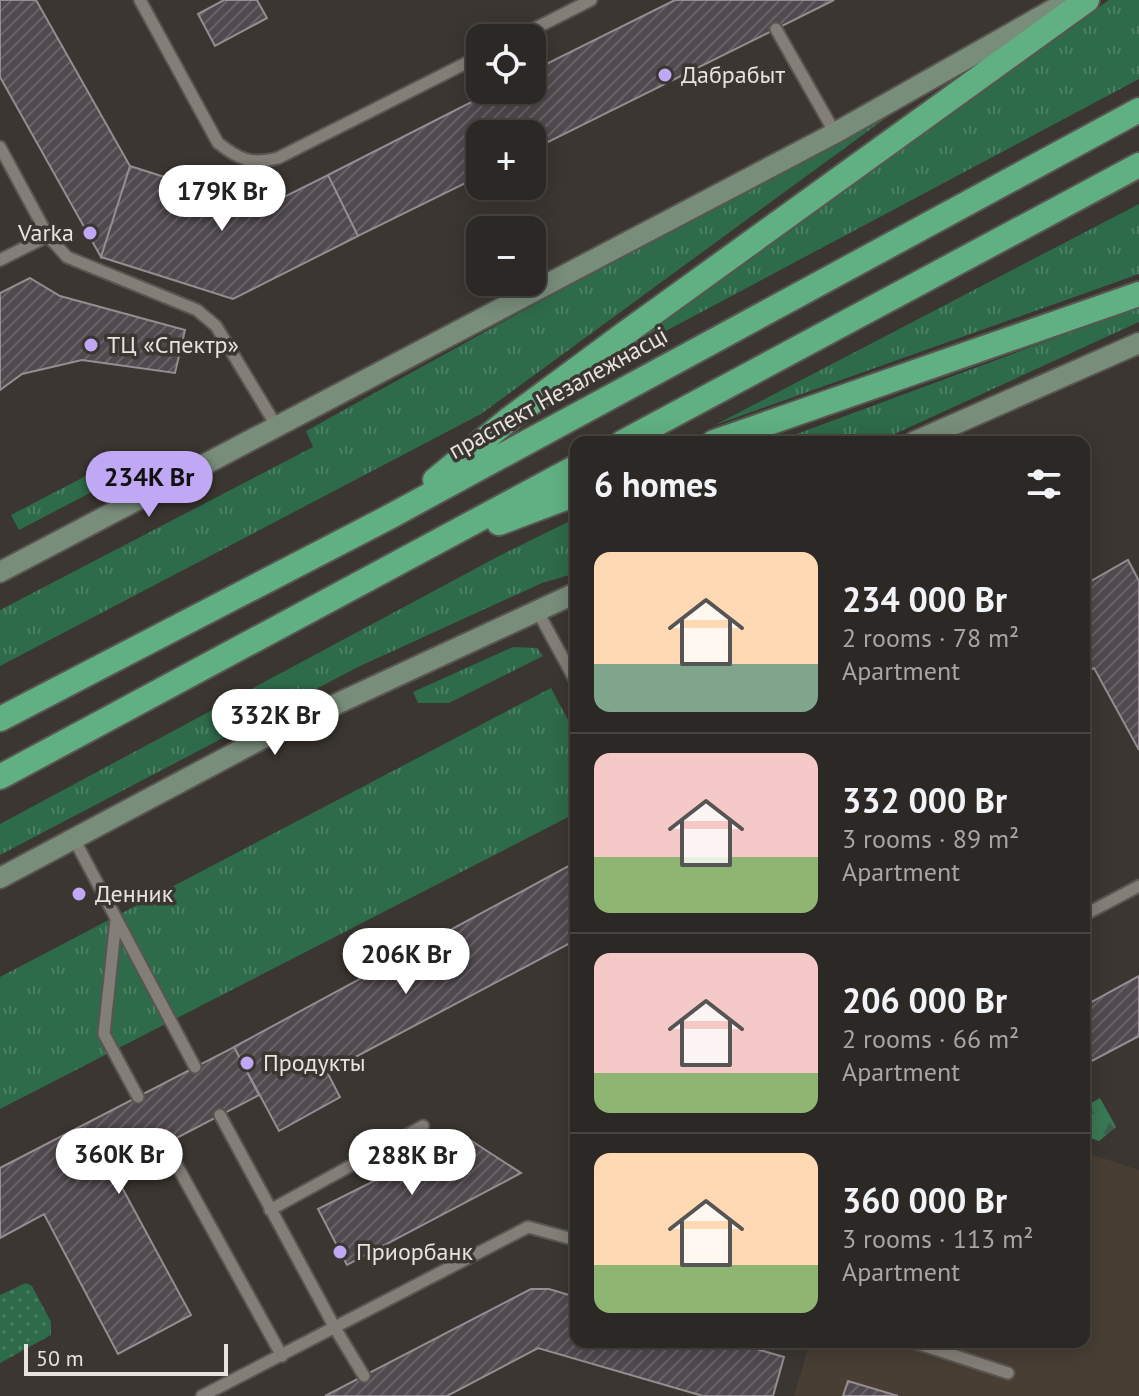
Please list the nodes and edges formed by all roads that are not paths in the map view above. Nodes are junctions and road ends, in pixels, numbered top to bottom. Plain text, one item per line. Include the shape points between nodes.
1 (140, 0) edge
2 (591, 0) edge
3 (1070, 0) edge
4 (1087, 0) edge
5 (544, 24) edge
6 (776, 29) dead end
7 (466, 63) edge
8 (1139, 110) edge
9 (835, 133) junction
10 (0, 147) edge
11 (1139, 165) edge
12 (48, 236) junction
13 (0, 260) edge
14 (1139, 294) edge
15 (1139, 343) edge
16 (277, 427) junction
17 (634, 436) edge
18 (731, 436) edge
19 (928, 436) edge
20 (570, 470) edge
21 (570, 496) edge
22 (391, 516) junction
23 (407, 558) junction
24 (0, 572) edge
25 (570, 596) edge
26 (538, 612) junction
27 (570, 671) edge
28 (0, 719) edge
29 (0, 777) edge
30 (74, 839) junction
31 (0, 878) edge
32 (1139, 886) edge
33 (1090, 912) edge
34 (116, 920) junction
35 (195, 1067) dead end
36 (138, 1097) dead end
37 (220, 1115) dead end
38 (423, 1126) dead end
39 (165, 1144) dead end
40 (270, 1210) junction
41 (570, 1238) edge
42 (335, 1328) junction
43 (931, 1348) edge
44 (282, 1356) junction
45 (1008, 1373) dead end
46 (364, 1376) dead end
47 (202, 1396) edge

1 - 7 lane via 218,143 260,163
2 - 5 lane
3 - 9 main road
4 - 22 highway via 532,403
6 - 9 lane
8 - 22 highway, праспект Незалежнасці
9 - 16 main road
10 - 12 lane
11 - 17 highway
12 - 13 lane
12 - 16 lane via 67,257 197,310 216,326
14 - 18 highway
15 - 19 main road
16 - 24 main road
20 - 23 highway
21 - 23 highway
22 - 28 highway, праспект Незалежнасці
23 - 29 highway
25 - 26 main road
26 - 27 lane
26 - 30 main road via 263,738
30 - 31 main road
30 - 34 lane
32 - 33 lane
34 - 35 lane
34 - 36 lane via 104,1034
37 - 40 lane
38 - 40 lane
39 - 44 lane
40 - 42 lane
41 - 42 lane via 528,1227
42 - 44 lane
42 - 46 lane
43 - 45 lane
44 - 47 lane

